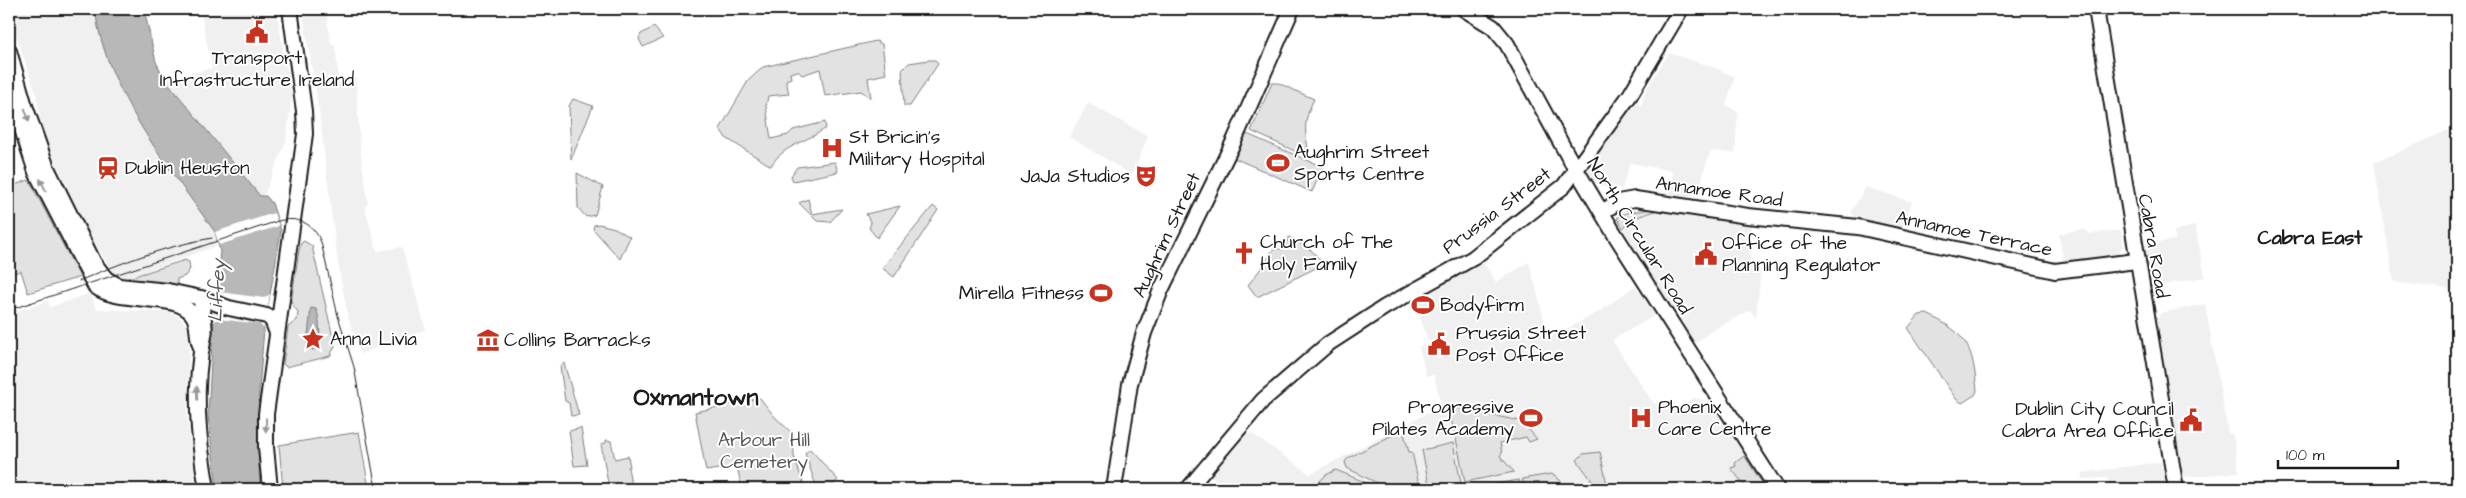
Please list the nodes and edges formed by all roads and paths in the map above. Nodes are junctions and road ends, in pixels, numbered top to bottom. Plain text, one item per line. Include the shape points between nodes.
1 (290, 9) edge
2 (1292, 9) edge
3 (1464, 9) edge
4 (1681, 9) edge
5 (2096, 9) edge
6 (9, 51) edge
7 (9, 89) edge
8 (1562, 146) junction
9 (1591, 150) junction
10 (1576, 170) junction
11 (1602, 212) junction
12 (1834, 223) joint
13 (2136, 261) junction
14 (283, 284) junction
15 (201, 298) junction
16 (215, 306) junction
17 (253, 312) junction
18 (204, 322) junction
19 (277, 333) junction
20 (200, 344) junction
21 (207, 489) edge
22 (270, 489) edge
23 (1114, 489) edge
24 (1188, 489) edge
25 (1777, 489) edge
26 (2176, 489) edge

1 - 14 main road via 305,134
2 - 23 main road, Aughrim Street via 1144,333 1130,384
3 - 8 main road, North Circular Road via 1492,27 1507,44
4 - 9 main road, Prussia Street via 1630,95
5 - 13 main road, Cabra Road
6 -> 15 main road via 47,168 100,272 119,286
20 -> 7 main road via 193,315 177,305 114,296 95,286 36,172
8 - 9 main road
8 - 10 main road, North Circular Road
9 - 10 main road, Prussia Street
10 - 11 main road, North Circular Road
10 - 24 main road, Prussia Street via 1564,186 1473,258 1385,307 1316,354 1263,400
11 - 12 main road, Annamoe Road via 1618,202 1635,199 1738,215
11 - 25 main road, North Circular Road
12 - 13 main road, Annamoe Terrace via 2050,271
13 - 26 main road, Cabra Road
14 - 17 main road via 274,305
14 - 19 main road
15 - 16 main road
15 - 18 main road
16 - 17 main road
16 - 18 main road
17 - 19 main road via 272,320
18 - 20 main road via 204,336
19 -> 22 main road via 266,414
21 -> 20 main road via 198,411

